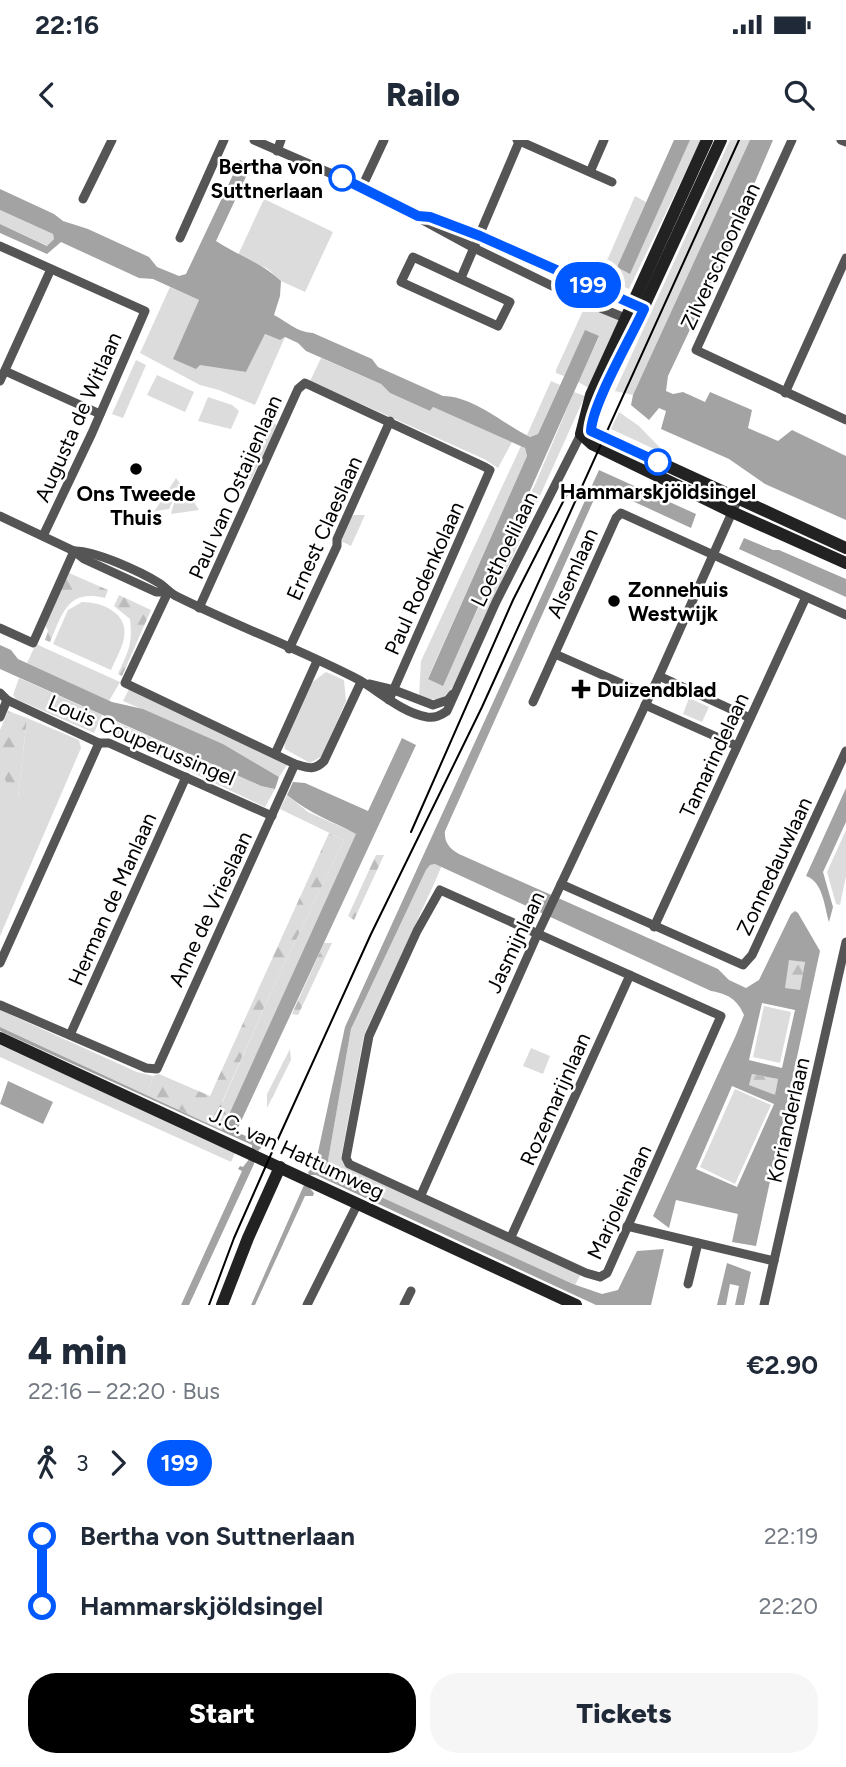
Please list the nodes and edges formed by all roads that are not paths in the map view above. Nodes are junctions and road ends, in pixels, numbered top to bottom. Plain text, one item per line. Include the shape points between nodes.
1 (112, 140) edge
2 (224, 140) edge
3 (254, 140) edge
4 (281, 140) edge
5 (384, 140) edge
6 (604, 140) edge
7 (707, 140) edge
8 (721, 140) edge
9 (792, 140) edge
10 (518, 141) edge
11 (277, 150) junction
12 (590, 172) junction
13 (612, 182) dead end
14 (362, 187) junction
15 (83, 199) dead end
16 (418, 216) junction
17 (480, 236) junction
18 (180, 238) dead end
19 (0, 246) edge
20 (474, 248) junction
21 (846, 258) edge
22 (51, 269) junction
23 (461, 278) junction
24 (631, 304) junction
25 (644, 309) junction
26 (625, 318) junction
27 (638, 323) junction
28 (5, 371) junction
29 (0, 381) edge
30 (785, 393) junction
31 (100, 414) junction
32 (846, 420) edge
33 (390, 421) junction
34 (586, 433) junction
35 (738, 499) junction
36 (732, 512) junction
37 (0, 516) edge
38 (43, 536) junction
39 (846, 548) edge
40 (75, 551) junction
41 (712, 554) junction
42 (846, 563) edge
43 (168, 592) junction
44 (806, 597) junction
45 (199, 608) junction
46 (846, 615) edge
47 (0, 628) edge
48 (289, 649) junction
49 (555, 654) junction
50 (317, 661) junction
51 (659, 676) junction
52 (361, 681) junction
53 (394, 690) junction
54 (458, 690) junction
55 (4, 696) edge
56 (389, 699) junction
57 (648, 700) junction
58 (533, 702) dead end
59 (0, 716) edge
60 (750, 718) junction
61 (99, 743) junction
62 (737, 746) junction
63 (846, 751) edge
64 (275, 754) junction
65 (295, 764) junction
66 (186, 777) junction
67 (272, 816) junction
68 (559, 888) junction
69 (654, 927) junction
70 (538, 933) junction
71 (846, 942) edge
72 (0, 963) edge
73 (630, 975) junction
74 (0, 1005) edge
75 (70, 1035) junction
76 (0, 1038) edge
77 (280, 1167) junction
78 (421, 1195) junction
79 (358, 1203) junction
80 (627, 1226) junction
81 (511, 1237) junction
82 (698, 1243) junction
83 (774, 1261) junction
84 (688, 1284) dead end
85 (411, 1291) dead end
86 (222, 1305) edge
87 (307, 1305) edge
88 (404, 1305) edge
89 (576, 1305) edge
90 (764, 1305) edge

1 - 15 street
2 - 18 street
3 - 11 street
4 - 11 street
5 - 14 street
6 - 12 street
7 - 24 street
8 - 25 street
9 - 30 street, Zilverschoonlaan via 696,350
10 - 12 street
10 - 17 street
11 - 14 street
12 - 13 street
14 - 16 street
16 - 17 street
16 - 20 street
17 - 20 street
17 - 24 street
19 - 22 street
20 - 23 street
20 - 26 street
21 - 30 street
22 - 28 street
22 - 31 street, Augusta de Witlaan via 145,311
23 - 23 street via 413,257 401,282 498,327 510,302
24 - 25 street
24 - 26 street
25 - 27 street
26 - 27 street
26 - 34 street via 591,395
27 - 34 street
28 - 29 street
28 - 31 street
30 - 32 street, Zilverschoonlaan
31 - 38 street, Augusta de Witlaan
33 - 45 street, Paul van Ostaijenlaan via 305,383 298,389
33 - 48 street, Ernest Claeslaan
33 - 53 street, Paul Rodenkolaan via 491,470
34 - 35 street
34 - 36 street via 592,444
34 - 54 street, Loethoelilaan via 496,602
35 - 36 street, Jasmijnlaan
35 - 39 street
36 - 41 street, Jasmijnlaan
36 - 42 street
37 - 38 street, Loethoelilaan
38 - 40 street, Loethoelilaan
40 - 43 street, Loethoelilaan via 83,559 156,592
40 - 47 street via 33,643
41 - 44 street
41 - 49 street, Alsemlaan via 621,513
41 - 51 street, Jasmijnlaan
43 - 45 street, Loethoelilaan
43 - 64 street via 125,683
44 - 46 street
44 - 60 street, Tamarindelaan
45 - 48 street, Loethoelilaan
48 - 50 street, Loethoelilaan
49 - 57 street
49 - 58 street, Alsemlaan
50 - 52 street, Loethoelilaan
50 - 64 street
51 - 57 street, Jasmijnlaan
51 - 60 street
52 - 53 street, Loethoelilaan
52 - 56 street, Loethoelilaan
52 - 65 street via 324,761 310,769
53 - 54 street, Loethoelilaan via 433,705
53 - 56 street, Paul Rodenkolaan
54 - 56 street, Loethoelilaan via 447,711 438,717 425,717
55 - 59 street
55 - 61 street, Louis Couperussingel
57 - 62 street
57 - 68 street, Jasmijnlaan
60 - 62 street, Tamarindelaan
61 - 66 street, Louis Couperussingel via 109,743
61 - 72 street
62 - 69 street, Tamarindelaan
63 - 69 street, Zonnedauwlaan via 752,955 743,965
64 - 65 street
65 - 67 street, Anne de Vrieslaan
66 - 67 street, Louis Couperussingel
66 - 75 street, Herman de Manlaan
67 - 75 street, Anne de Vrieslaan via 156,1069
68 - 69 street, Zonnedauwlaan
68 - 70 street, Jasmijnlaan
70 - 73 street, Marjoleinlaan
70 - 78 street, Jasmijnlaan
70 - 78 street, Marjoleinlaan via 440,890 369,1036 346,1158 349,1164
71 - 83 street, Korianderlaan
73 - 80 street, Marjoleinlaan via 721,1017
73 - 81 street, Rozemarijnlaan
74 - 75 street
76 - 77 street, J.C. van Hattumweg
77 - 79 street, J.C. van Hattumweg
77 - 86 street
78 - 81 street, Marjoleinlaan
79 - 87 street
79 - 89 street, J.C. van Hattumweg
80 - 81 street, Marjoleinlaan via 607,1273 600,1277
80 - 82 street
82 - 83 street
82 - 84 street
83 - 90 street, Korianderlaan
85 - 88 street

